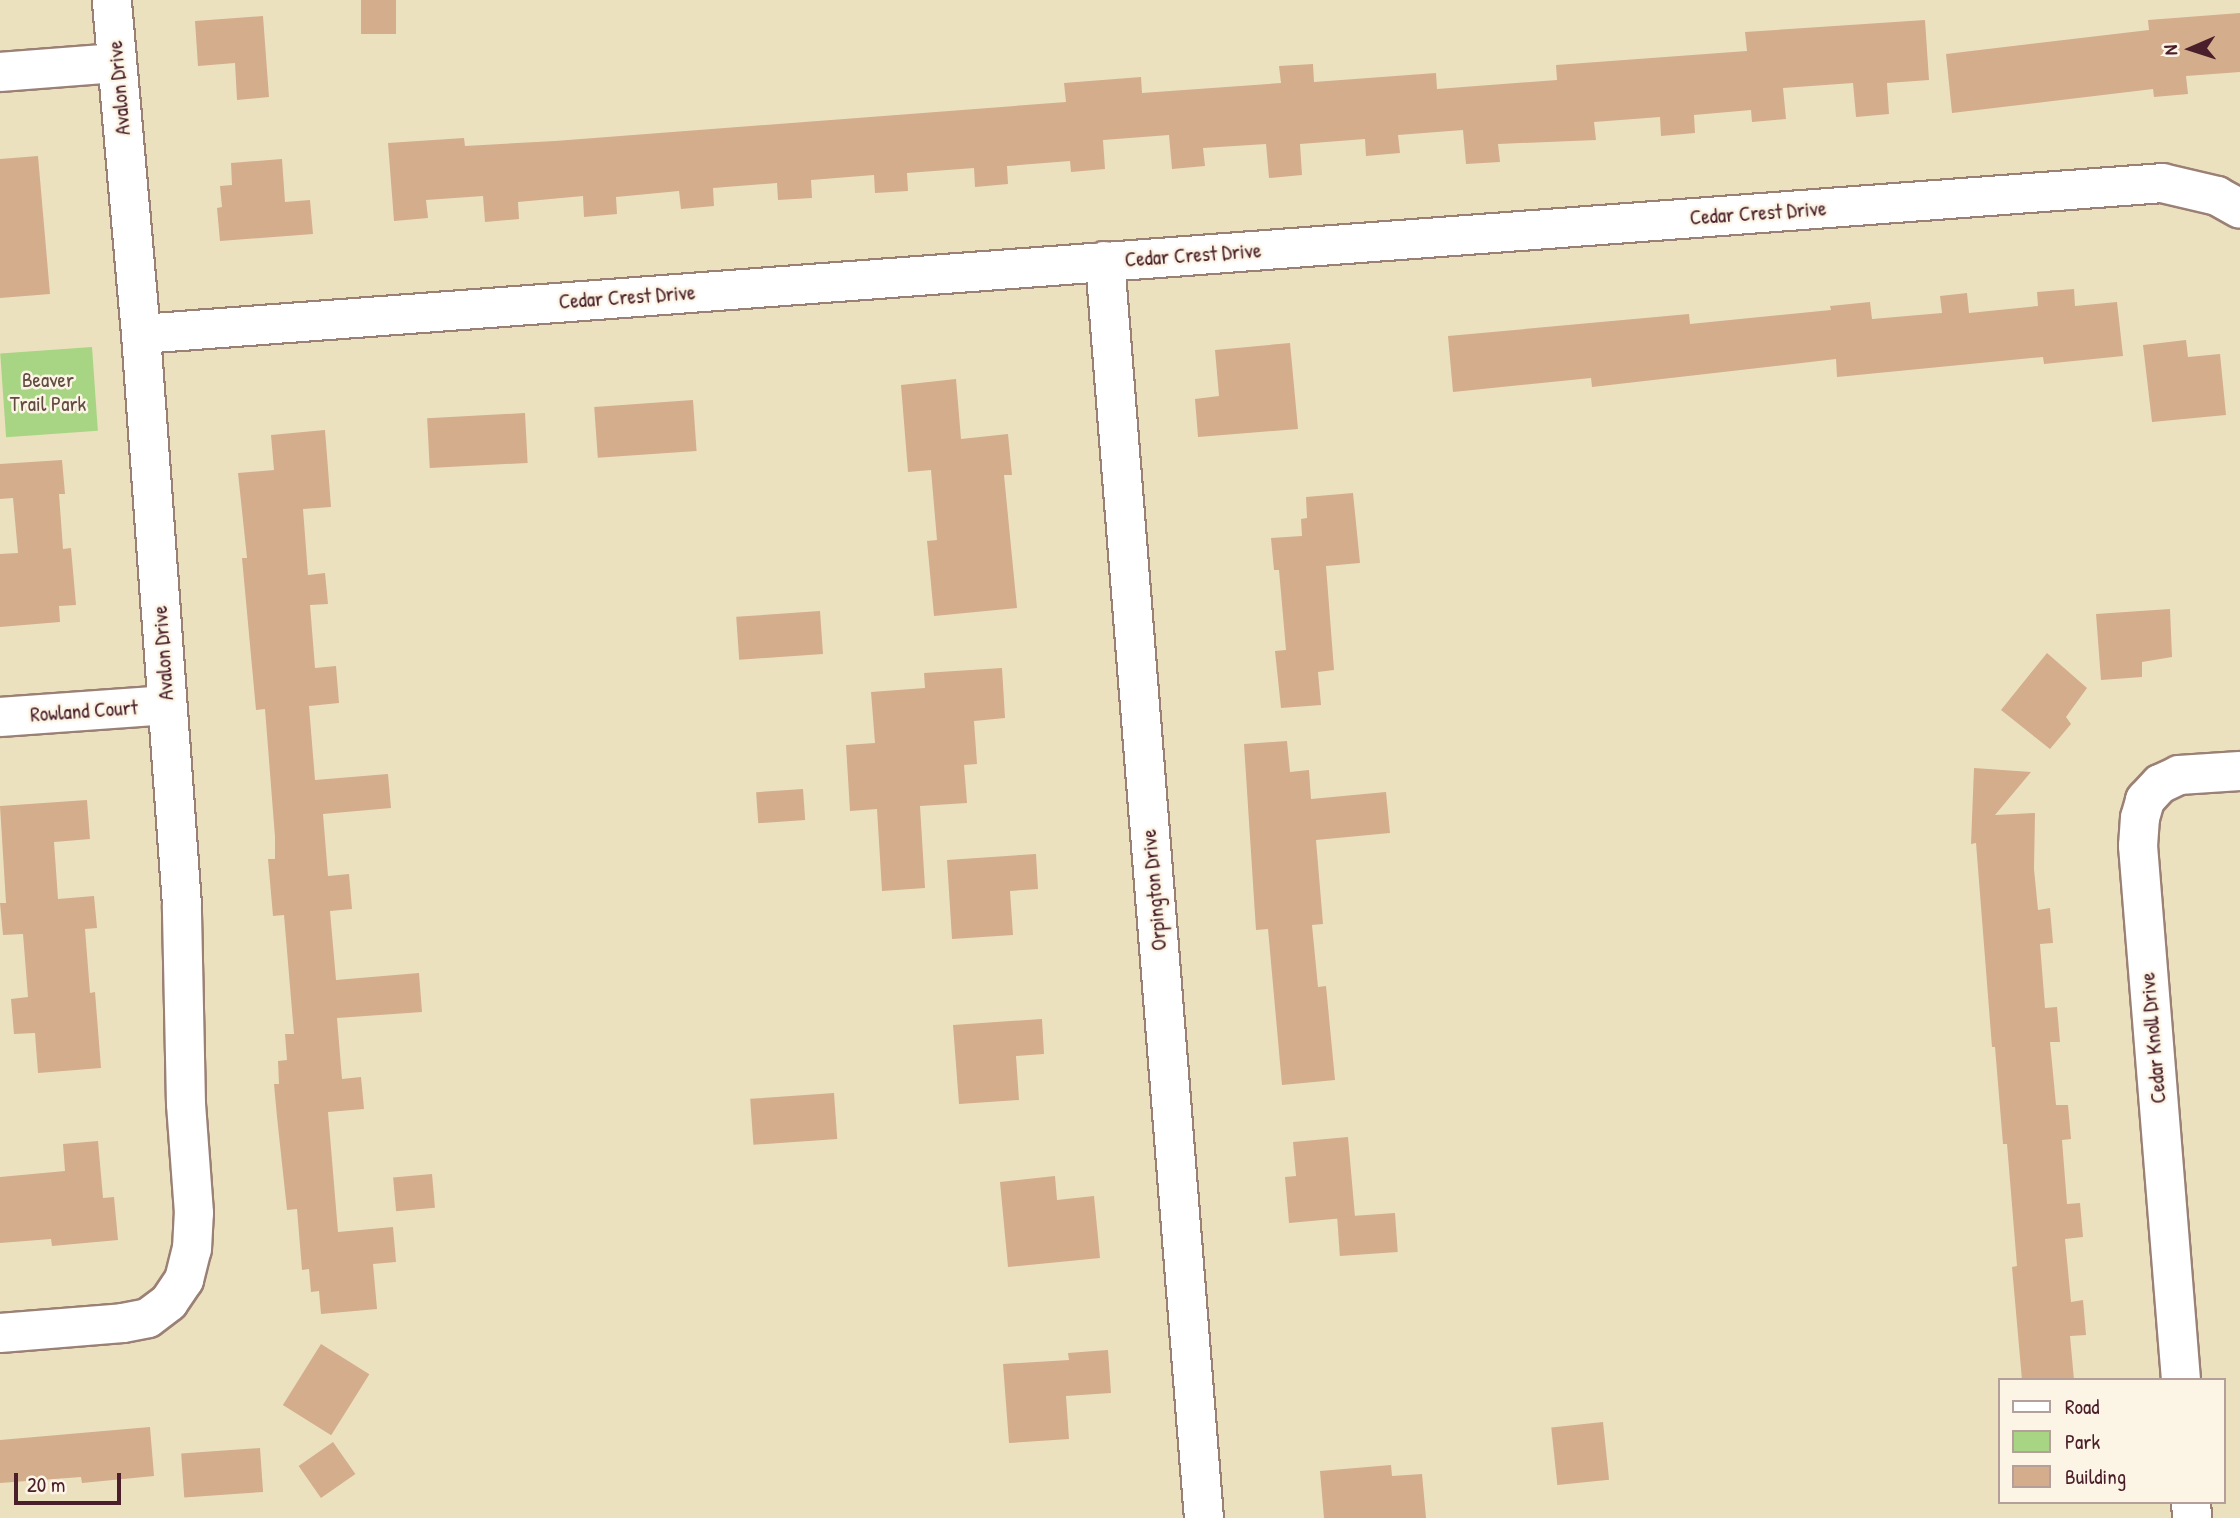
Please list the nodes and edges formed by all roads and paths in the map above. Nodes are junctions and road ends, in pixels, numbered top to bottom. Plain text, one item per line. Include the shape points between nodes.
1 (112, 0) edge
2 (117, 63) junction
3 (0, 72) edge
4 (2240, 209) edge
5 (1105, 261) junction
6 (141, 334) junction
7 (167, 705) junction
8 (0, 717) edge
9 (2240, 771) edge
10 (0, 1333) edge
11 (2181, 1378) edge
12 (1204, 1518) edge

1 - 2 street, Avalon Drive
2 - 3 street
2 - 6 street, Avalon Drive
4 - 5 street, Cedar Crest Drive via 2217,196 2162,183
5 - 6 street, Cedar Crest Drive
5 - 12 street, Orpington Drive
6 - 7 street, Avalon Drive
7 - 8 street, Rowland Court
7 - 10 street, Avalon Drive via 182,905 186,1104 194,1213 184,1280 169,1302 148,1318
9 - 11 street, Cedar Knoll Drive via 2179,775 2160,784 2145,800 2140,818 2138,846

